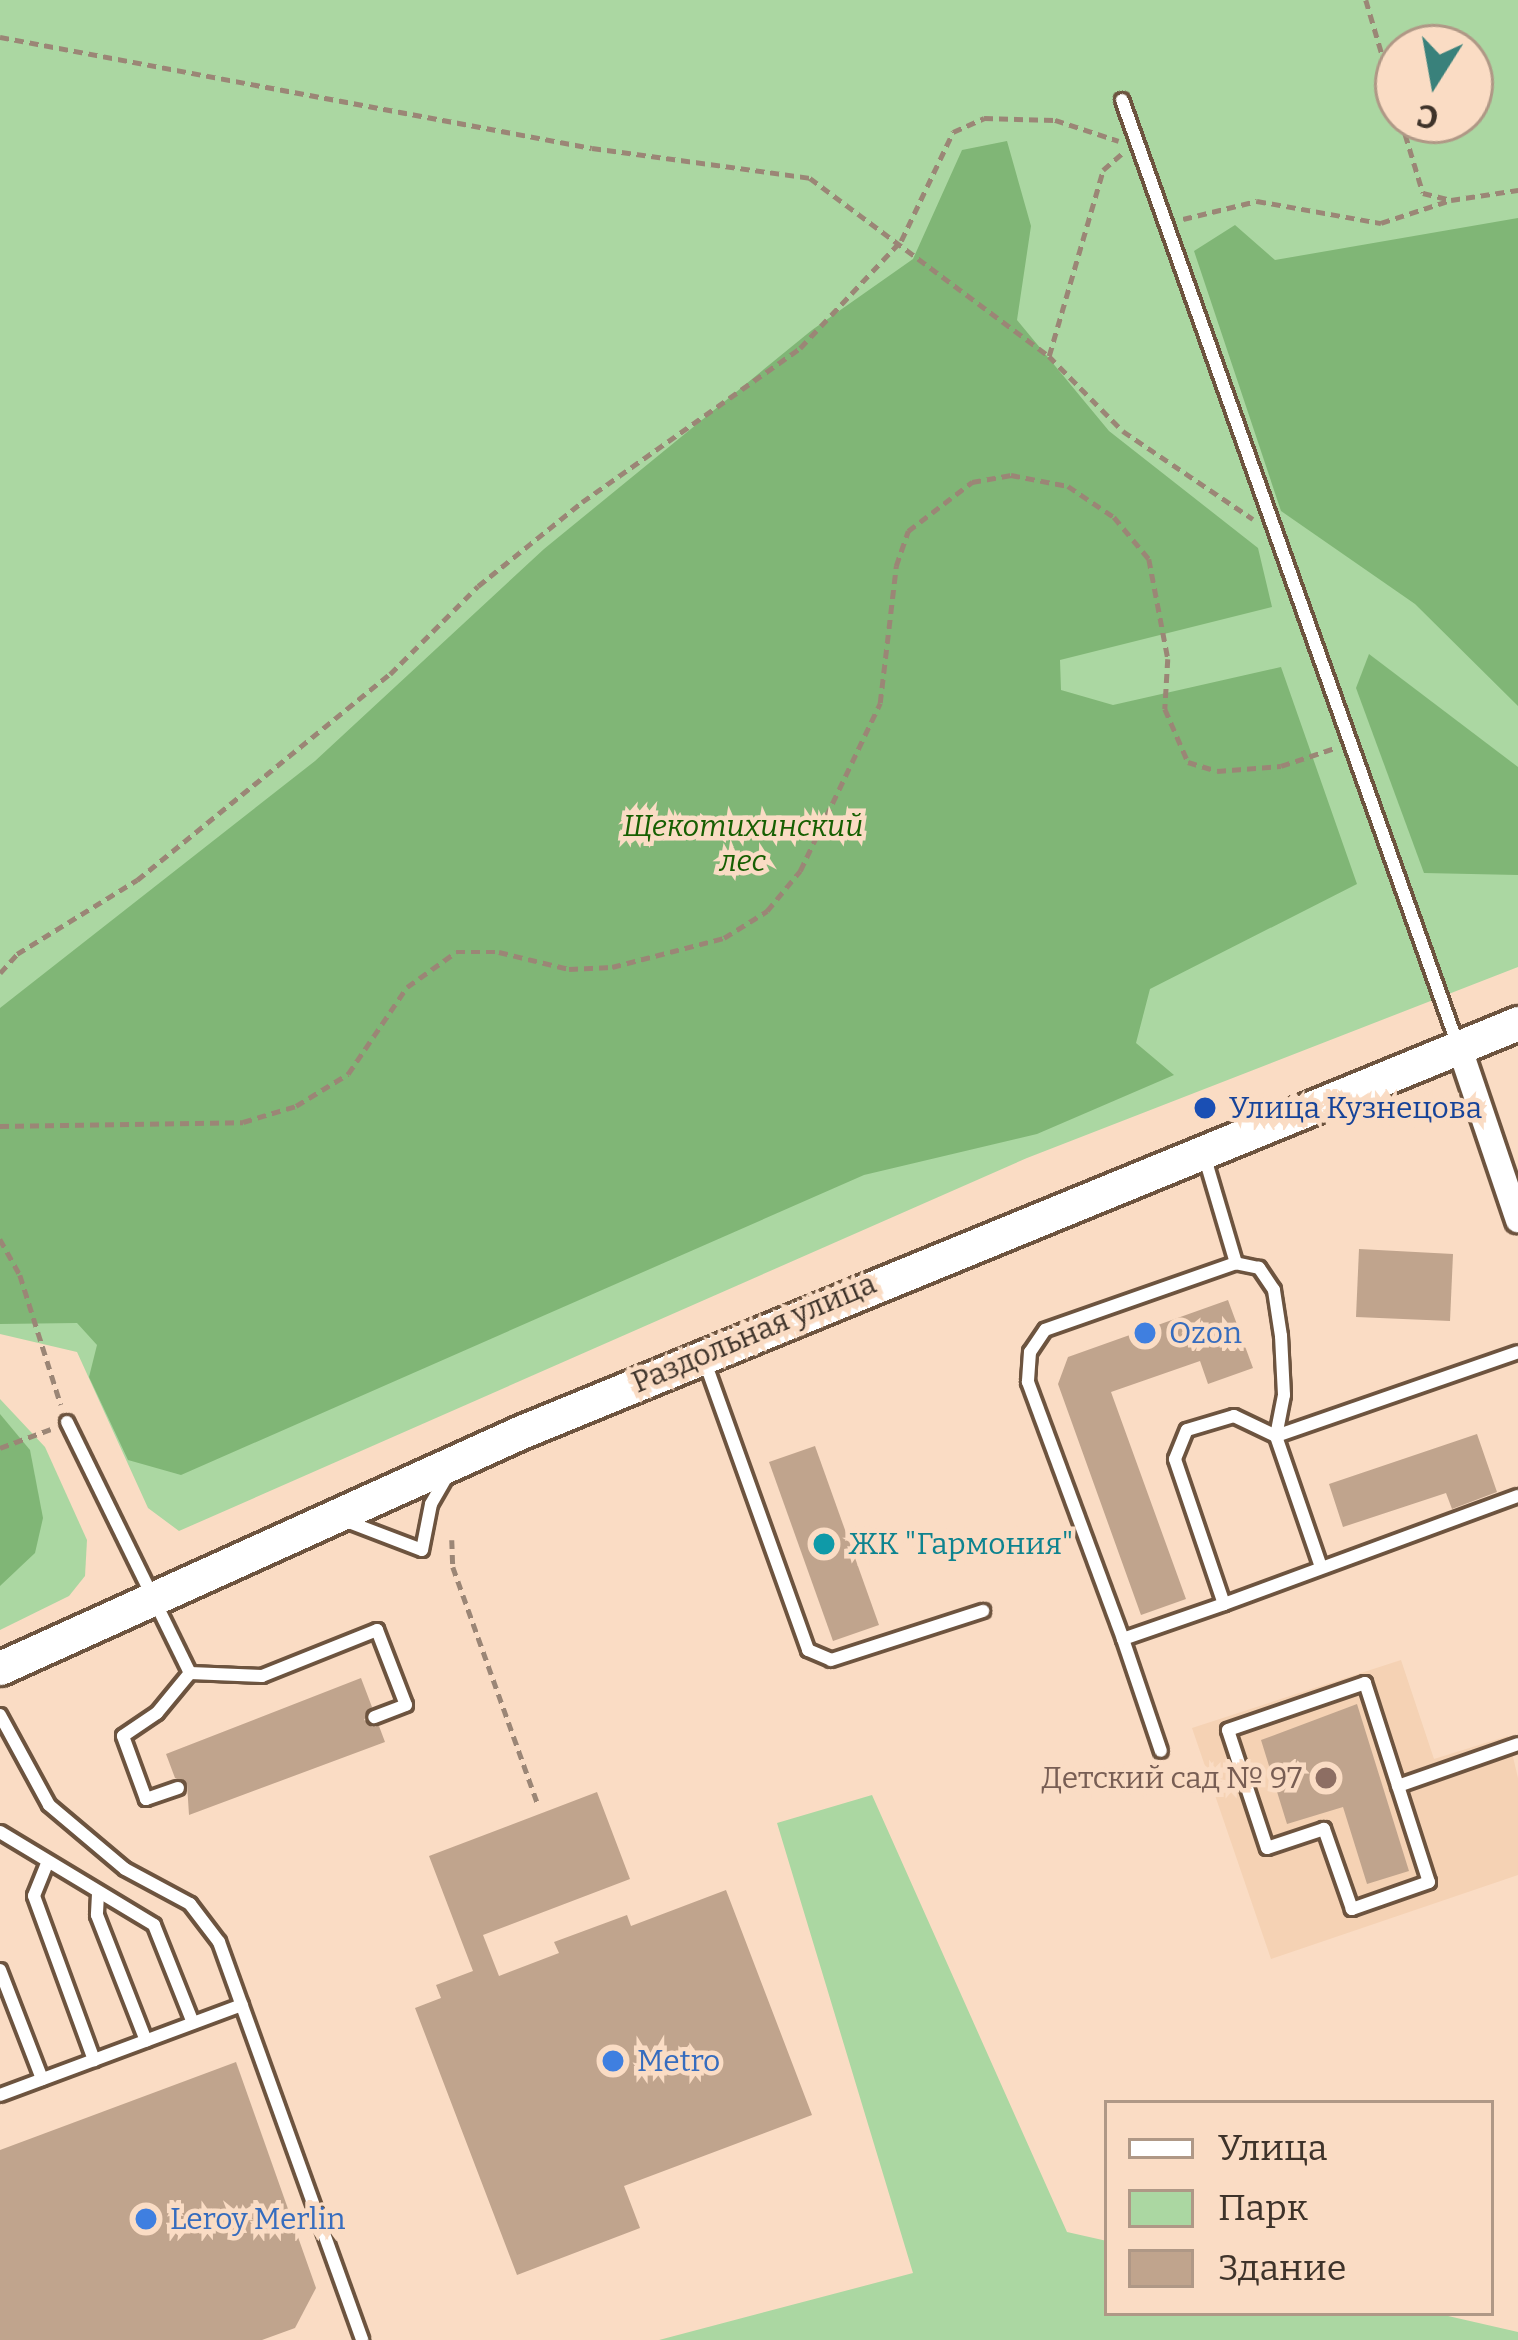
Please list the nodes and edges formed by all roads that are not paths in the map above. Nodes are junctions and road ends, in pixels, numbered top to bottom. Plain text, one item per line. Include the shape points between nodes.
1 (1122, 100) dead end
2 (1518, 1023) edge
3 (1459, 1046) junction
4 (1202, 1148) junction
5 (1518, 1220) edge
6 (1236, 1262) junction
7 (1518, 1352) edge
8 (703, 1355) junction
9 (67, 1422) road end
10 (1276, 1436) junction
11 (465, 1456) junction
12 (1518, 1496) edge
13 (321, 1520) junction
14 (1321, 1567) junction
15 (154, 1598) junction
16 (1224, 1604) junction
17 (982, 1611) dead end
18 (1123, 1639) junction
19 (0, 1668) edge
20 (190, 1673) junction
21 (0, 1715) edge
22 (374, 1717) dead end
23 (1518, 1744) edge
24 (1160, 1751) dead end
25 (1398, 1786) junction
26 (178, 1787) dead end
27 (0, 1832) edge
28 (46, 1866) junction
29 (98, 1894) junction
30 (0, 1970) edge
31 (242, 2005) junction
32 (193, 2024) junction
33 (146, 2041) junction
34 (94, 2060) junction
35 (42, 2079) junction
36 (0, 2095) edge
37 (362, 2340) edge

1 - 3 lane
2 - 3 main road, Раздольная улица
3 - 4 main road, Раздольная улица
3 - 5 street
4 - 6 lane
4 - 8 main road, Раздольная улица
6 - 10 lane via 1259,1268 1274,1290 1284,1395
6 - 18 lane via 1045,1330 1030,1352 1028,1382
7 - 10 lane
8 - 11 main road, Раздольная улица
8 - 17 lane via 808,1650 832,1660
9 - 15 lane
10 - 14 lane
10 - 16 lane via 1234,1416 1187,1430 1175,1444
11 - 13 main road, Раздольная улица
11 - 13 lane via 431,1504 422,1550 375,1526
12 - 14 lane
13 - 15 main road, Раздольная улица
14 - 16 lane
15 - 19 main road, Раздольная улица
15 - 20 lane
16 - 18 lane
18 - 24 lane
20 - 22 lane via 262,1676 377,1630 406,1705
20 - 26 lane via 157,1713 123,1736 146,1799
21 - 31 lane via 49,1805 84,1840 205,1917
23 - 25 lane
25 - 25 lane via 1365,1683 1228,1730 1267,1848 1324,1829 1352,1909 1429,1882
27 - 28 lane
28 - 29 lane
28 - 34 lane via 34,1896
29 - 32 lane via 136,1911 163,1938
29 - 33 lane via 98,1915
30 - 35 lane
31 - 32 lane
31 - 37 lane
32 - 33 lane
33 - 34 lane
34 - 35 lane
35 - 36 lane

